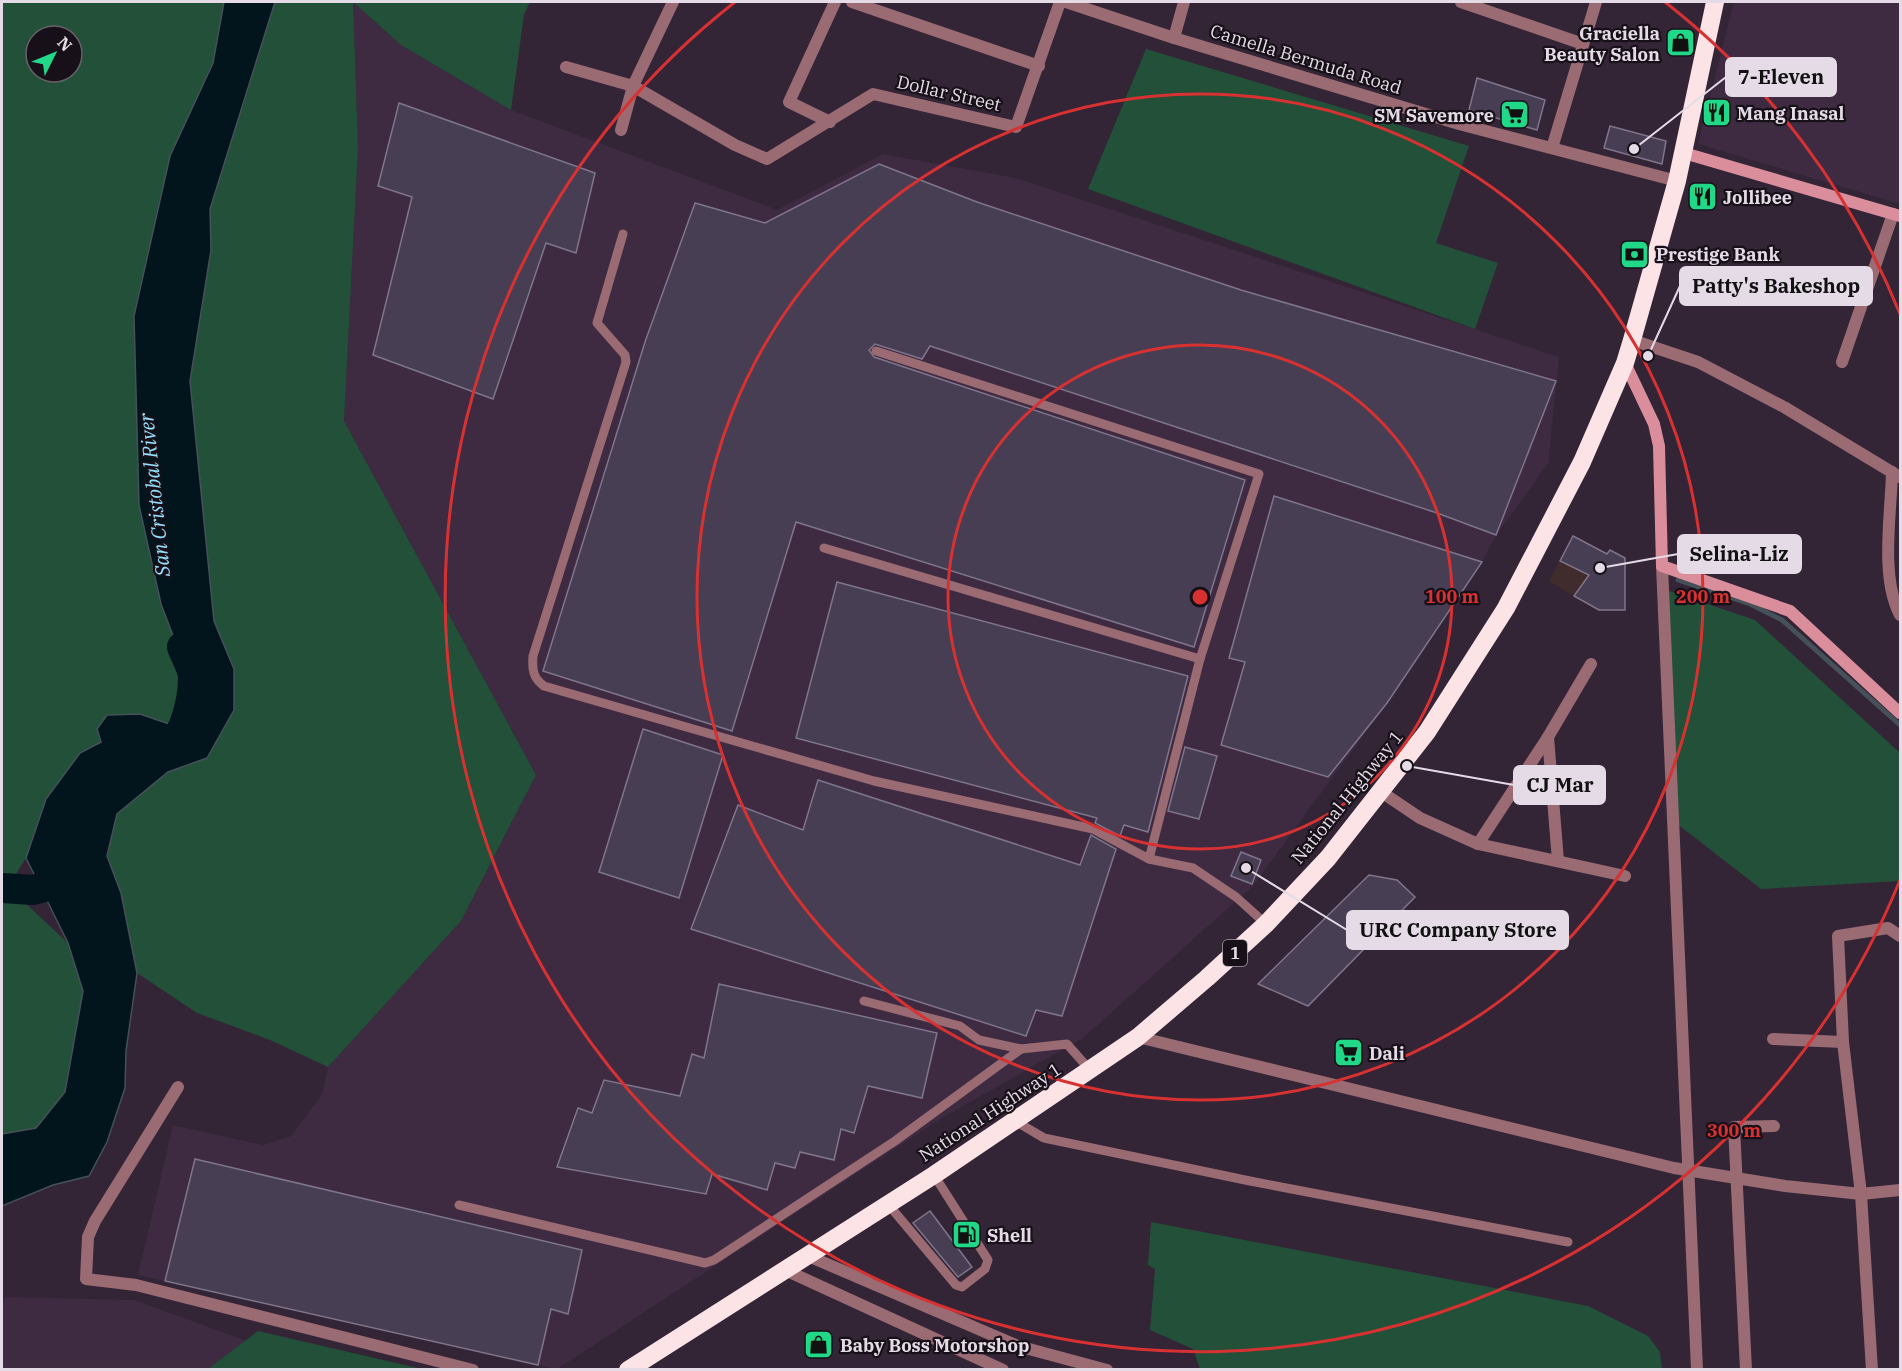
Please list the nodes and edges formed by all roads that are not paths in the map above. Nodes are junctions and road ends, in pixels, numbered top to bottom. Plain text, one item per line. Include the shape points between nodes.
1 (673, 2) edge
2 (835, 2) edge
3 (852, 2) edge
4 (1060, 2) edge
5 (1066, 2) edge
6 (1184, 2) edge
7 (1461, 2) edge
8 (1596, 2) edge
9 (1715, 2) edge
10 (1498, 7) edge
11 (1174, 38) junction
12 (1583, 44) junction
13 (1039, 66) junction
14 (566, 67) dead end
15 (633, 86) junction
16 (830, 122) junction
17 (621, 129) dead end
18 (1552, 148) junction
19 (1684, 153) junction
20 (1677, 182) junction
21 (1897, 215) edge
22 (623, 234) dead end
23 (1632, 340) junction
24 (876, 351) dead end
25 (1842, 362) dead end
26 (1625, 363) junction
27 (1896, 475) edge
28 (824, 548) dead end
29 (1662, 566) junction
30 (1900, 615) edge
31 (1200, 659) junction
32 (1591, 664) dead end
33 (1900, 713) edge
34 (1548, 737) junction
35 (1380, 791) junction
36 (1478, 844) junction
37 (1149, 859) junction
38 (1558, 861) junction
39 (1625, 876) dead end
40 (1266, 924) junction
41 (1900, 936) edge
42 (864, 1001) dead end
43 (1138, 1037) junction
44 (1773, 1039) dead end
45 (1843, 1042) junction
46 (1021, 1049) junction
47 (1090, 1070) junction
48 (178, 1087) dead end
49 (1015, 1121) junction
50 (1774, 1126) dead end
51 (1687, 1170) junction
52 (934, 1175) junction
53 (1737, 1178) junction
54 (1900, 1190) edge
55 (1861, 1194) junction
56 (887, 1203) junction
57 (459, 1205) dead end
58 (1568, 1242) dead end
59 (806, 1255) junction
60 (783, 1269) junction
61 (473, 1370) edge
62 (628, 1370) edge
63 (1003, 1370) edge
64 (1107, 1370) edge
65 (1697, 1370) edge
66 (1746, 1370) edge
67 (1872, 1370) edge

1 - 15 street
2 - 16 street via 789,102
3 - 13 street
4 - 13 street, Dollar Street
5 - 11 street, Camella Bermuda Road
6 - 11 street
7 - 10 street
8 - 12 street
9 - 19 highway, National Highway 1 / 1
10 - 12 street
11 - 18 street, Camella Bermuda Road
12 - 18 street
13 - 16 street, Dollar Street via 1016,127 873,94
14 - 15 street, Dollar Street
15 - 16 street, Dollar Street via 735,145 767,159
15 - 17 street
18 - 20 street, Camella Bermuda Road
19 - 20 highway, National Highway 1 / 1
19 - 21 street
20 - 23 highway, National Highway 1 / 1
21 - 25 street
22 - 37 lane via 597,323 625,355 626,362 533,656 532,670 537,680 544,686 874,781 1093,829
23 - 26 highway, National Highway 1 / 1
23 - 27 street via 1698,363 1784,407
24 - 31 lane via 1259,474
26 - 29 street via 1654,424 1659,446
26 - 35 highway, National Highway 1 / 1 via 1582,462 1506,608 1427,732
27 - 30 street via 1889,579
28 - 31 lane
29 - 33 street via 1790,611
29 - 51 street
31 - 37 lane
32 - 34 street
34 - 36 street
34 - 38 street
35 - 36 street via 1420,818
35 - 40 highway, National Highway 1 / 1 via 1328,858
36 - 38 street
37 - 40 lane via 1193,868 1236,897
38 - 39 street
40 - 43 highway, National Highway 1 / 1
41 - 45 street via 1888,928 1838,936
42 - 46 lane via 960,1026 979,1040
43 - 47 highway, National Highway 1 / 1
43 - 51 street
44 - 45 street
45 - 55 street
46 - 47 lane via 1067,1044
46 - 57 lane via 895,1142 705,1263
47 - 49 highway, National Highway 1 / 1
48 - 61 street via 95,1221 88,1237 86,1279 136,1285
49 - 52 highway, National Highway 1 / 1
49 - 58 lane via 1044,1138
50 - 53 street via 1734,1127
51 - 53 street
51 - 65 street
52 - 56 highway, National Highway 1 / 1
52 - 56 lane via 987,1260 985,1269 962,1287 956,1285
53 - 55 street
53 - 66 street
54 - 55 street
55 - 67 street
56 - 59 highway, National Highway 1 / 1
59 - 60 highway, National Highway 1 / 1
59 - 64 street via 1018,1346
60 - 62 highway, National Highway 1 / 1
60 - 63 street

